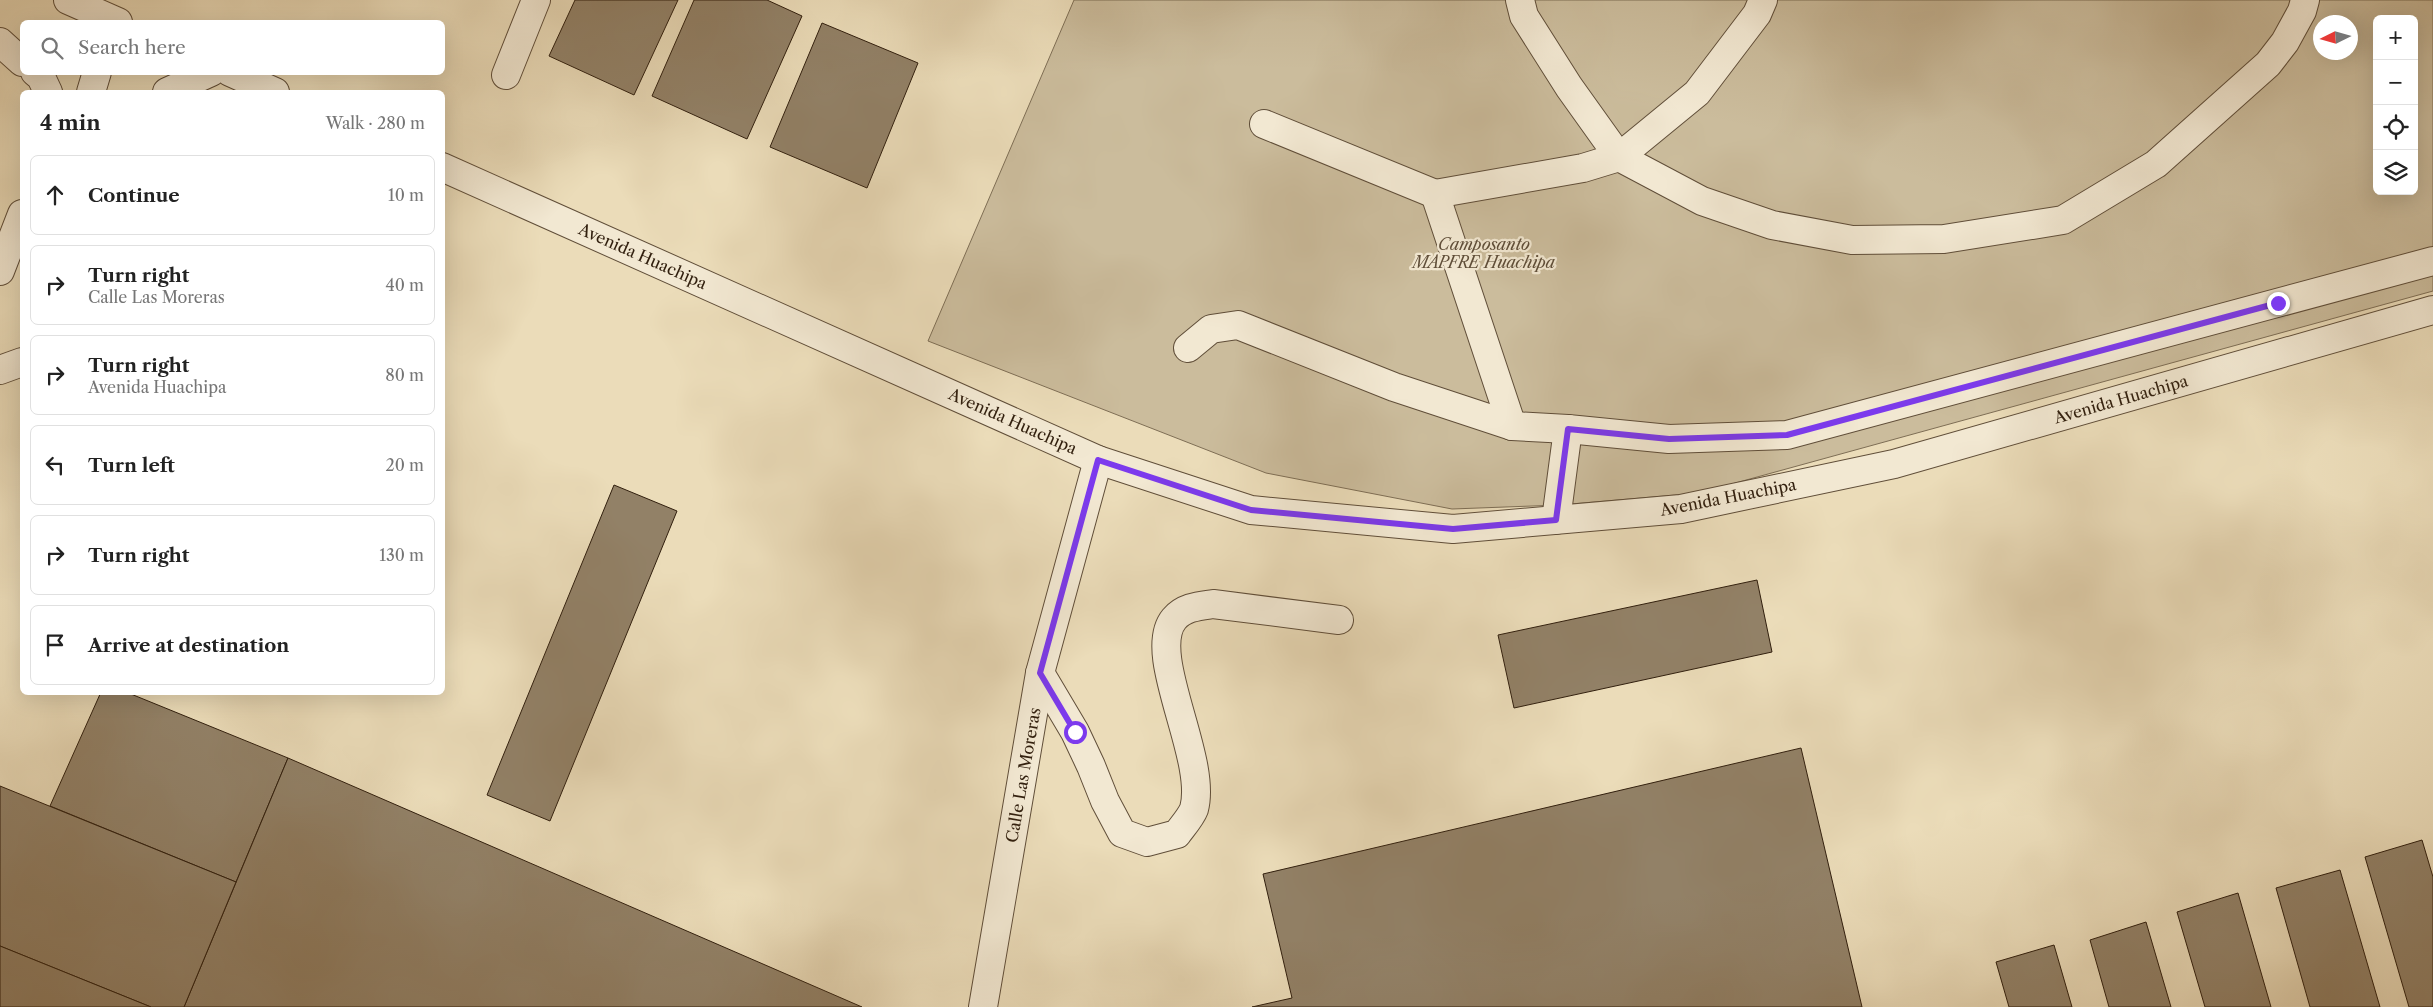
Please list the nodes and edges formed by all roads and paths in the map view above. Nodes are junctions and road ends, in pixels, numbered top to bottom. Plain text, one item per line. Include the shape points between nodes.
1 (68, 0) edge
2 (536, 0) edge
3 (1520, 0) edge
4 (1764, 0) edge
5 (2305, 0) edge
6 (112, 20) edge
7 (0, 42) edge
8 (20, 60) edge
9 (39, 75) edge
10 (97, 75) edge
11 (204, 75) edge
12 (237, 75) edge
13 (506, 75) dead end
14 (47, 90) edge
15 (92, 90) edge
16 (171, 90) edge
17 (270, 90) edge
18 (1264, 124) dead end
19 (1619, 158) junction
20 (445, 168) edge
21 (1436, 194) junction
22 (20, 219) edge
23 (2433, 261) edge
24 (0, 271) edge
25 (2433, 310) edge
26 (1188, 348) dead end
27 (20, 363) edge
28 (0, 370) edge
29 (1512, 426) junction
30 (1568, 429) junction
31 (1098, 460) junction
32 (1556, 520) junction
33 (1339, 620) dead end
34 (1040, 673) junction
35 (983, 1007) edge

1 - 6 street
2 - 13 street
3 - 19 street via 1524,16
4 - 19 street via 1757,14 1697,93
5 - 19 street via 2286,42 2268,64 2156,164 2063,220 1944,239 1852,240 1772,226 1702,201
7 - 8 street
9 - 14 street
10 - 15 street
11 - 16 street
12 - 17 street
18 - 21 street
19 - 21 street via 1583,168
20 - 31 street, Avenida Huachipa
21 - 29 street
22 - 24 street
23 - 30 street via 1787,435 1669,439
25 - 32 street, Avenida Huachipa via 1894,464 1681,509
26 - 29 street via 1211,329 1238,325 1394,387
27 - 28 street
29 - 30 street
30 - 32 street
31 - 32 street, Avenida Huachipa via 1251,510 1453,529
31 - 34 street, Calle Las Moreras
33 - 34 street via 1213,604 1192,607 1174,619 1166,639 1168,666 1196,773 1194,810 1177,834 1147,842 1122,833 1104,801 1075,732
34 - 35 street, Calle Las Moreras

